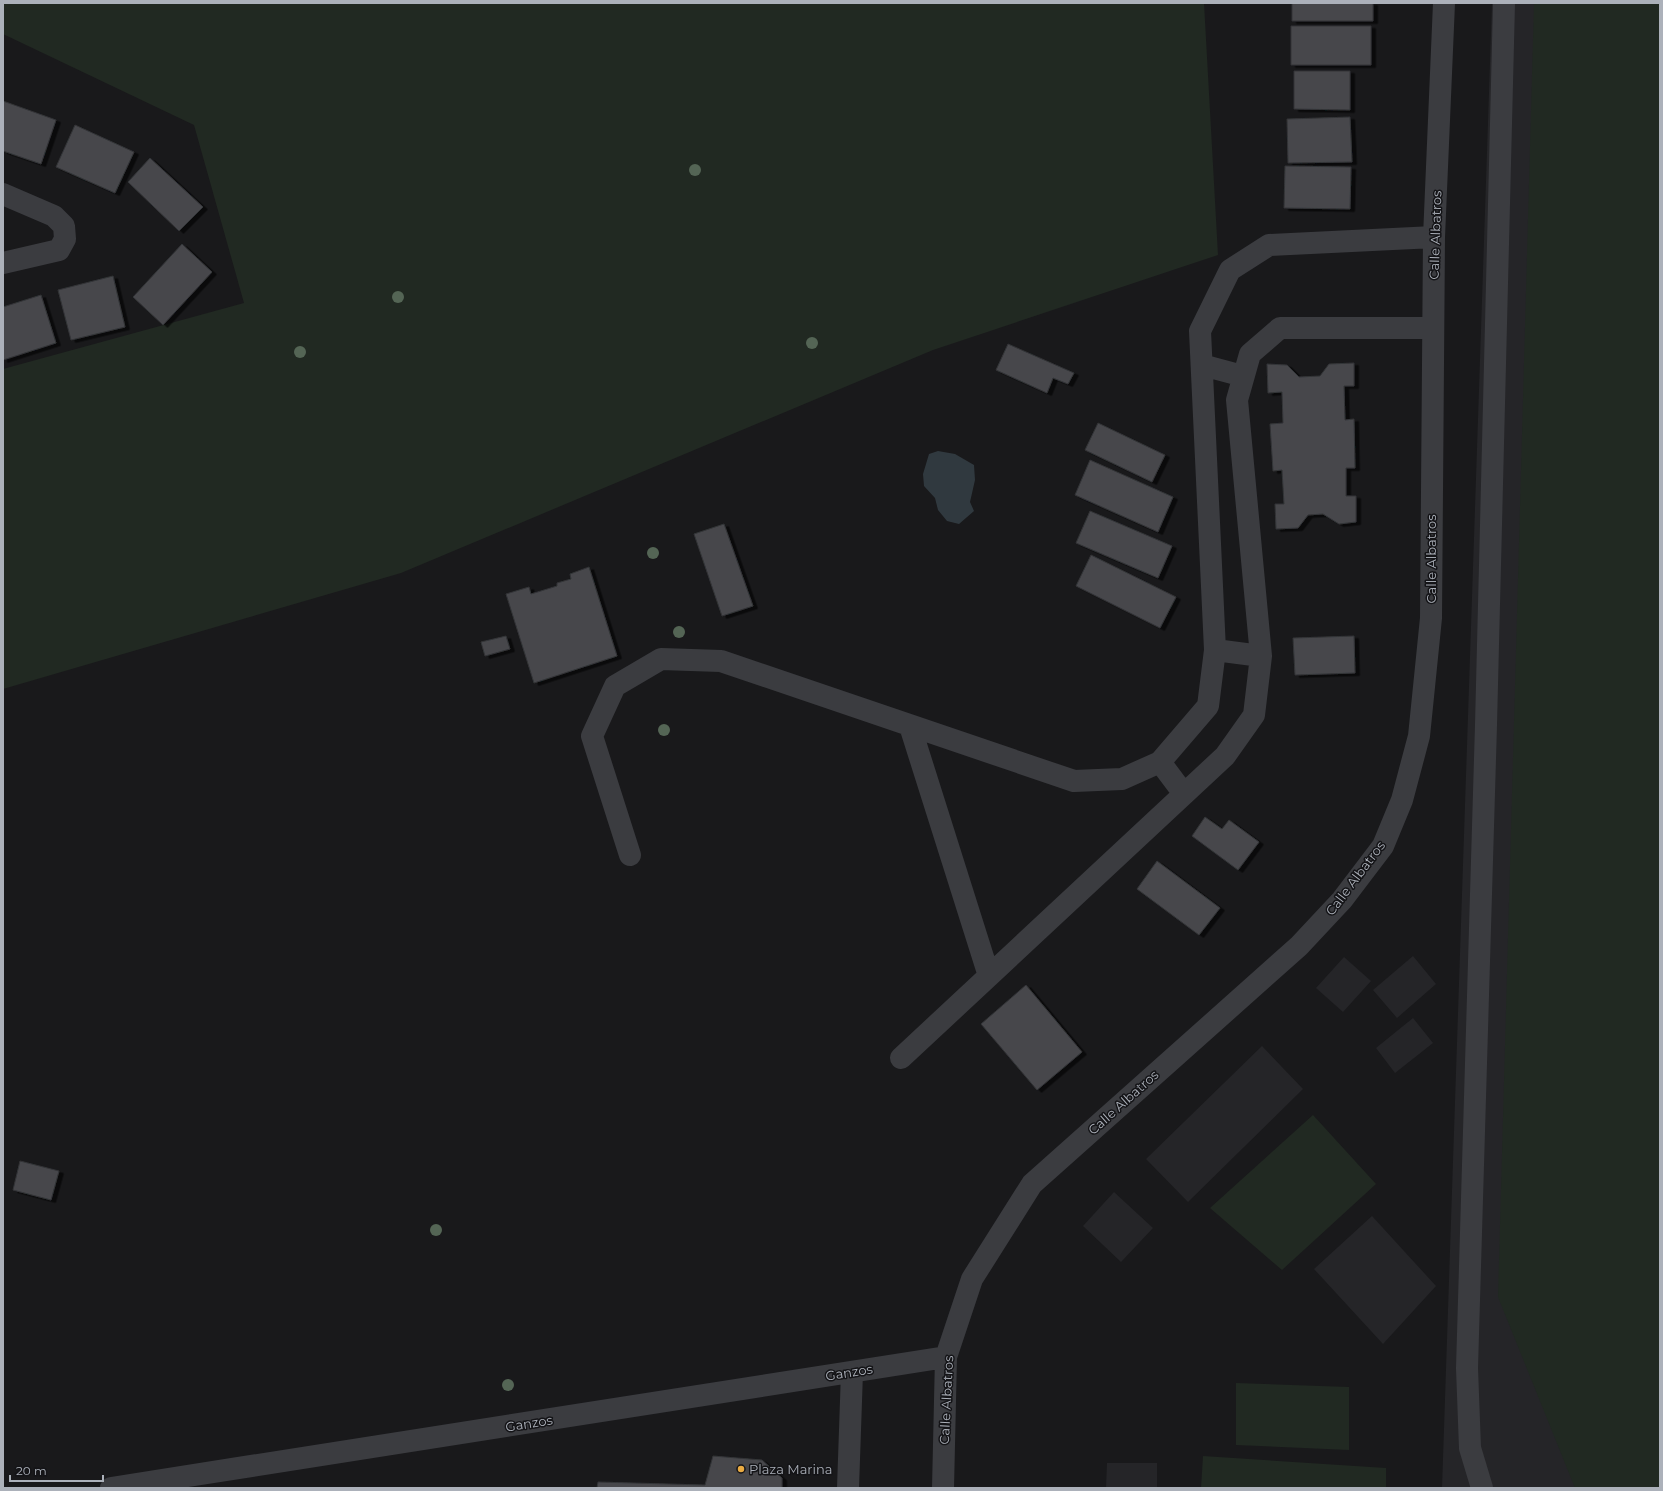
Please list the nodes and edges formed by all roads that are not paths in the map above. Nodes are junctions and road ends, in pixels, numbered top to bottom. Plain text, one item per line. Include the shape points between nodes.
1 (1444, 3) edge
2 (1504, 3) edge
3 (3, 194) edge
4 (1434, 237) junction
5 (3, 263) edge
6 (1432, 328) junction
7 (1202, 364) junction
8 (1243, 376) junction
9 (1215, 650) junction
10 (1261, 656) junction
11 (910, 726) junction
12 (1160, 762) junction
13 (1184, 794) junction
14 (630, 854) dead end
15 (989, 976) junction
16 (901, 1058) dead end
17 (946, 1357) junction
18 (852, 1372) junction
19 (112, 1488) edge
20 (848, 1488) edge
21 (943, 1488) edge
22 (1482, 1488) edge

1 - 4 street, Calle Albatros
2 - 22 street via 1467,1368 1470,1448
3 - 5 street via 54,216 64,226 65,239 59,250
4 - 6 street, Calle Albatros
4 - 7 street via 1269,245 1230,270 1200,330
6 - 8 street via 1280,328 1250,354
6 - 17 street, Calle Albatros via 1431,618 1419,736 1402,800 1383,846 1342,900 1299,946 1032,1184 972,1279
7 - 8 street
7 - 9 street
8 - 10 street via 1237,400
9 - 10 street
9 - 12 street via 1208,706
10 - 13 street via 1254,715 1225,756
11 - 12 street via 1074,781 1122,779
11 - 14 street via 721,661 661,659 615,686 592,736
11 - 15 street
12 - 13 street
13 - 15 street
15 - 16 street
17 - 18 street, Ganzos
17 - 21 street, Calle Albatros
18 - 19 street, Ganzos
18 - 20 street

